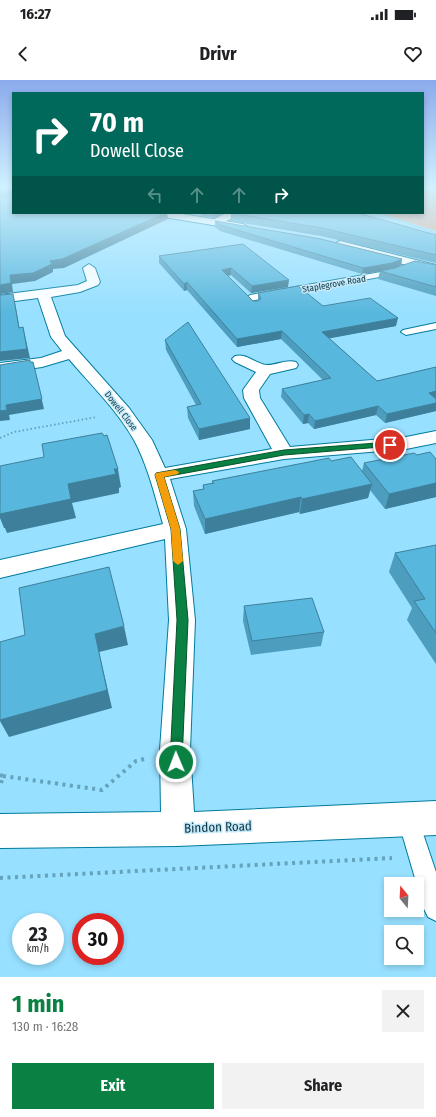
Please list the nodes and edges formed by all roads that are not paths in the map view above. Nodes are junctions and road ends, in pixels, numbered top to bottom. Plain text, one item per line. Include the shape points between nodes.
1 (327, 241) edge
2 (416, 263) junction
3 (89, 268) dead end
4 (436, 268) edge
5 (43, 294) junction
6 (0, 299) edge
7 (257, 305) edge
8 (436, 326) edge
9 (406, 332) dead end
10 (72, 353) junction
11 (240, 359) dead end
12 (290, 365) dead end
13 (0, 368) edge
14 (265, 370) junction
15 (436, 437) edge
16 (284, 453) junction
17 (159, 475) junction
18 (176, 529) junction
19 (0, 569) edge
20 (423, 819) edge
21 (176, 829) junction
22 (0, 831) edge
23 (436, 910) edge

1 - 2 street
2 - 4 street
2 - 7 lane, Staplegrove Road via 393,273 247,296
3 - 5 street via 94,282 89,285
5 - 6 street
5 - 10 street, Dowell Close via 58,337
8 - 9 lane
10 - 13 street via 42,362
10 - 17 street, Dowell Close via 123,412 143,440
11 - 14 street
12 - 14 street
14 - 16 street via 251,390 252,398
15 - 16 street via 406,443
16 - 17 street
17 - 18 street, Dowell Close
18 - 19 street
18 - 21 street, Dowell Close via 182,620 175,750 178,799
20 - 21 street, Bindon Road
20 - 23 lane via 420,856
21 - 22 street, Bindon Road

